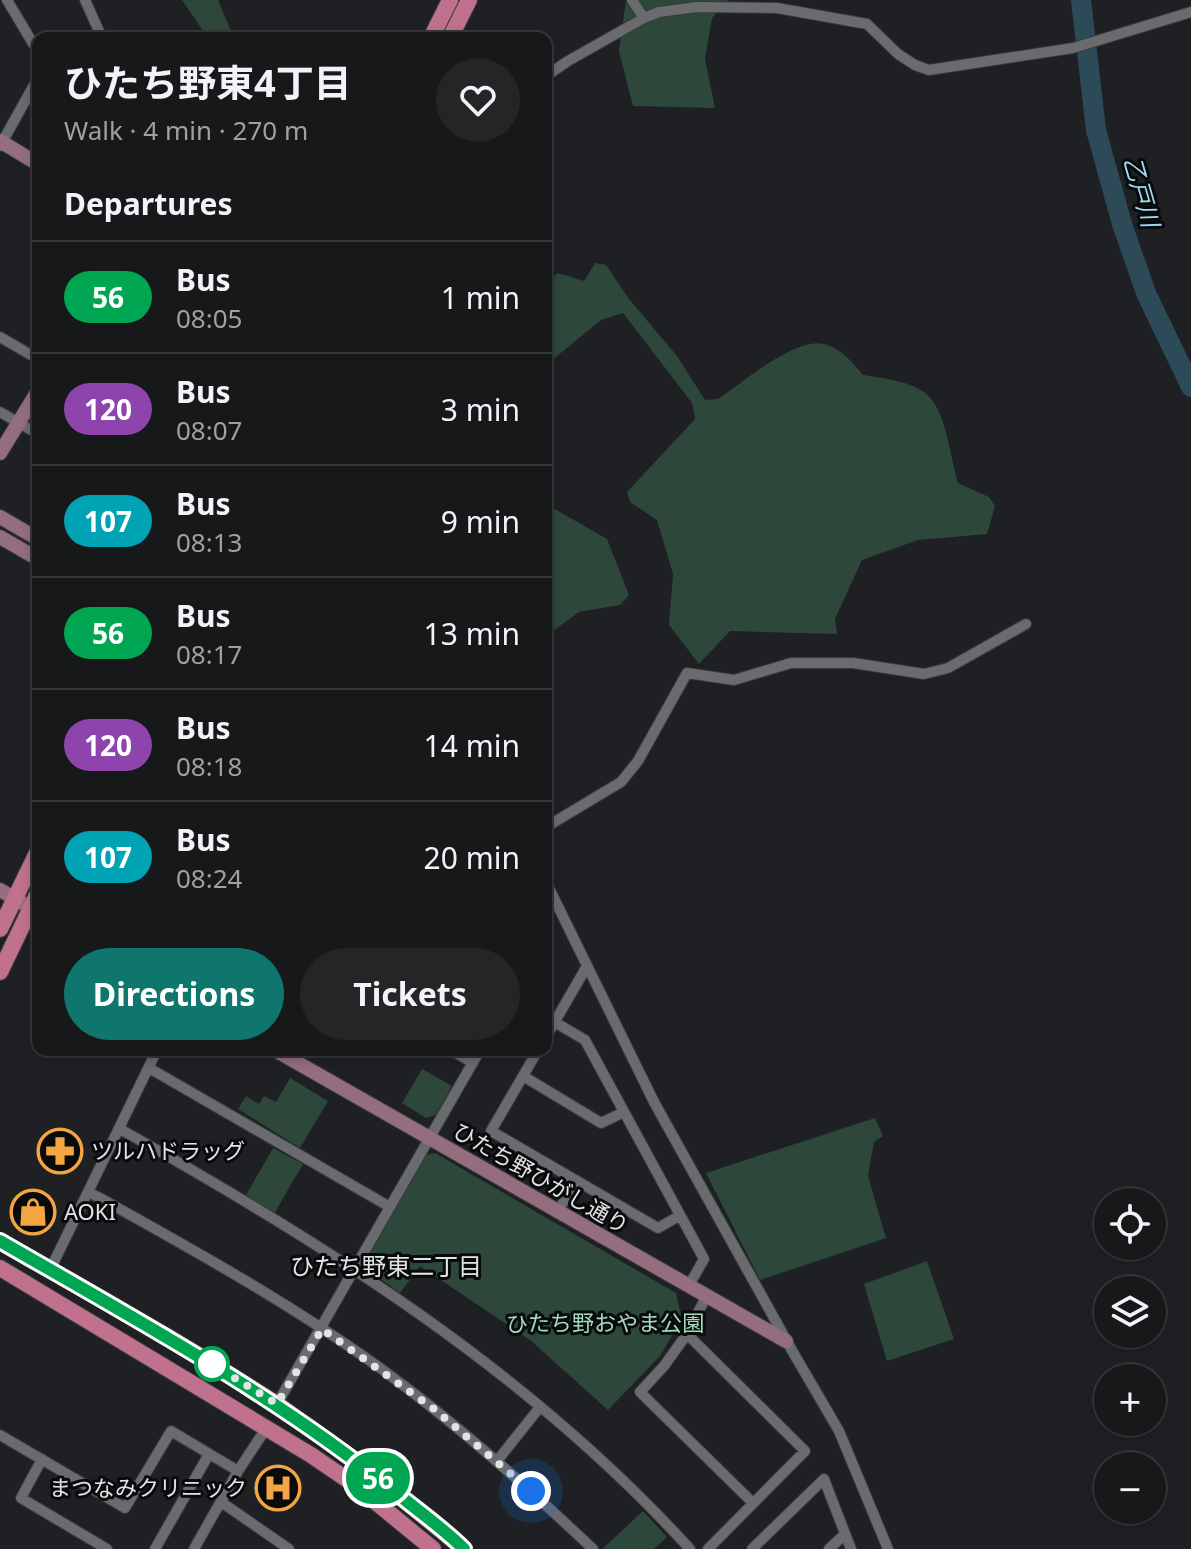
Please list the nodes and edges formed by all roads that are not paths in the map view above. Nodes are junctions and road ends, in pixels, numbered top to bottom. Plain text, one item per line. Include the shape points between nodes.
1 (7, 0) edge
2 (85, 0) edge
3 (450, 0) edge
4 (469, 0) edge
5 (632, 0) edge
6 (1191, 12) edge
7 (644, 18) junction
8 (99, 32) edge
9 (434, 32) edge
10 (453, 32) edge
11 (32, 42) edge
12 (552, 72) edge
13 (32, 89) edge
14 (1, 143) edge
15 (32, 161) edge
16 (0, 337) edge
17 (32, 356) edge
18 (32, 401) edge
19 (0, 412) edge
20 (19, 423) junction
21 (32, 431) edge
22 (0, 453) edge
23 (0, 517) edge
24 (32, 536) edge
25 (0, 537) edge
26 (32, 556) edge
27 (1026, 624) dead end
28 (552, 823) edge
29 (32, 859) edge
30 (7, 894) edge
31 (552, 894) edge
32 (32, 903) edge
33 (32, 912) edge
34 (0, 929) edge
35 (587, 966) junction
36 (0, 972) edge
37 (552, 1017) edge
38 (552, 1021) edge
39 (154, 1056) edge
40 (285, 1056) edge
41 (461, 1056) edge
42 (477, 1056) edge
43 (535, 1056) edge
44 (473, 1063) junction
45 (149, 1068) junction
46 (523, 1076) junction
47 (624, 1112) junction
48 (120, 1129) junction
49 (430, 1140) junction
50 (576, 1180) junction
51 (89, 1192) junction
52 (390, 1207) junction
53 (557, 1213) junction
54 (679, 1216) junction
55 (0, 1241) edge
56 (0, 1268) edge
57 (356, 1269) junction
58 (50, 1270) junction
59 (688, 1287) junction
60 (706, 1297) junction
61 (322, 1329) junction
62 (687, 1334) junction
63 (786, 1341) junction
64 (277, 1404) junction
65 (540, 1407) junction
66 (267, 1427) junction
67 (0, 1435) edge
68 (209, 1454) junction
69 (42, 1459) junction
70 (497, 1461) junction
71 (238, 1471) junction
72 (221, 1502) junction
73 (753, 1503) junction
74 (845, 1534) junction
75 (107, 1549) edge
76 (155, 1549) edge
77 (194, 1549) edge
78 (289, 1549) edge
79 (433, 1549) edge
80 (464, 1549) edge
81 (593, 1549) edge
82 (690, 1549) edge
83 (708, 1549) edge
84 (752, 1549) edge
85 (829, 1549) edge
86 (851, 1549) edge
87 (888, 1549) edge

1 - 11 street
2 - 8 street
3 - 9 main road
4 - 10 main road
5 - 7 street
6 - 7 street via 1077,46 929,70 898,54 867,24 807,13 697,7
7 - 12 street
13 - 14 street
14 - 15 street
16 - 17 street
18 - 20 street
19 - 20 street
20 - 21 street
20 - 22 street
23 - 24 street
25 - 26 street
27 - 28 street via 948,668 924,674 853,663 791,663 734,680 687,673 621,782
29 - 30 main road
30 - 32 street
30 - 34 main road
31 - 35 street
33 - 36 main road
35 - 37 street
35 - 63 street via 654,1102
38 - 47 street via 585,1040
39 - 45 street
40 - 49 street, ひたち野ひがし通り
41 - 44 street
42 - 44 street
43 - 46 street
44 - 49 street
45 - 48 street
45 - 52 street
46 - 47 street via 601,1123
46 - 50 street via 491,1131
47 - 54 street
48 - 51 street
48 - 57 street
49 - 52 street
49 - 53 street, ひたち野ひがし通り
50 - 53 street
50 - 54 street via 658,1228
51 - 58 street
51 - 61 street
52 - 57 street
53 - 59 street, ひたち野ひがし通り
54 - 59 street via 704,1259
55 - 58 main road
56 - 66 main road
57 - 61 street
57 - 65 street
58 - 64 main road
59 - 60 street, ひたち野ひがし通り
60 - 62 street
60 - 63 street, ひたち野ひがし通り
61 - 64 street
61 - 70 street
62 - 73 street via 640,1392
62 - 73 street via 805,1451
63 - 87 street via 839,1431
64 - 80 main road
65 - 70 street
65 - 82 street via 631,1487
66 - 71 street
66 - 79 main road via 355,1485
67 - 69 street
68 - 69 street via 171,1431 125,1508
68 - 71 street
68 - 76 street
69 - 75 street via 21,1498
70 - 81 street
71 - 72 street
72 - 77 street
72 - 78 street
73 - 83 street
74 - 84 street via 824,1479
74 - 85 street
74 - 86 street

